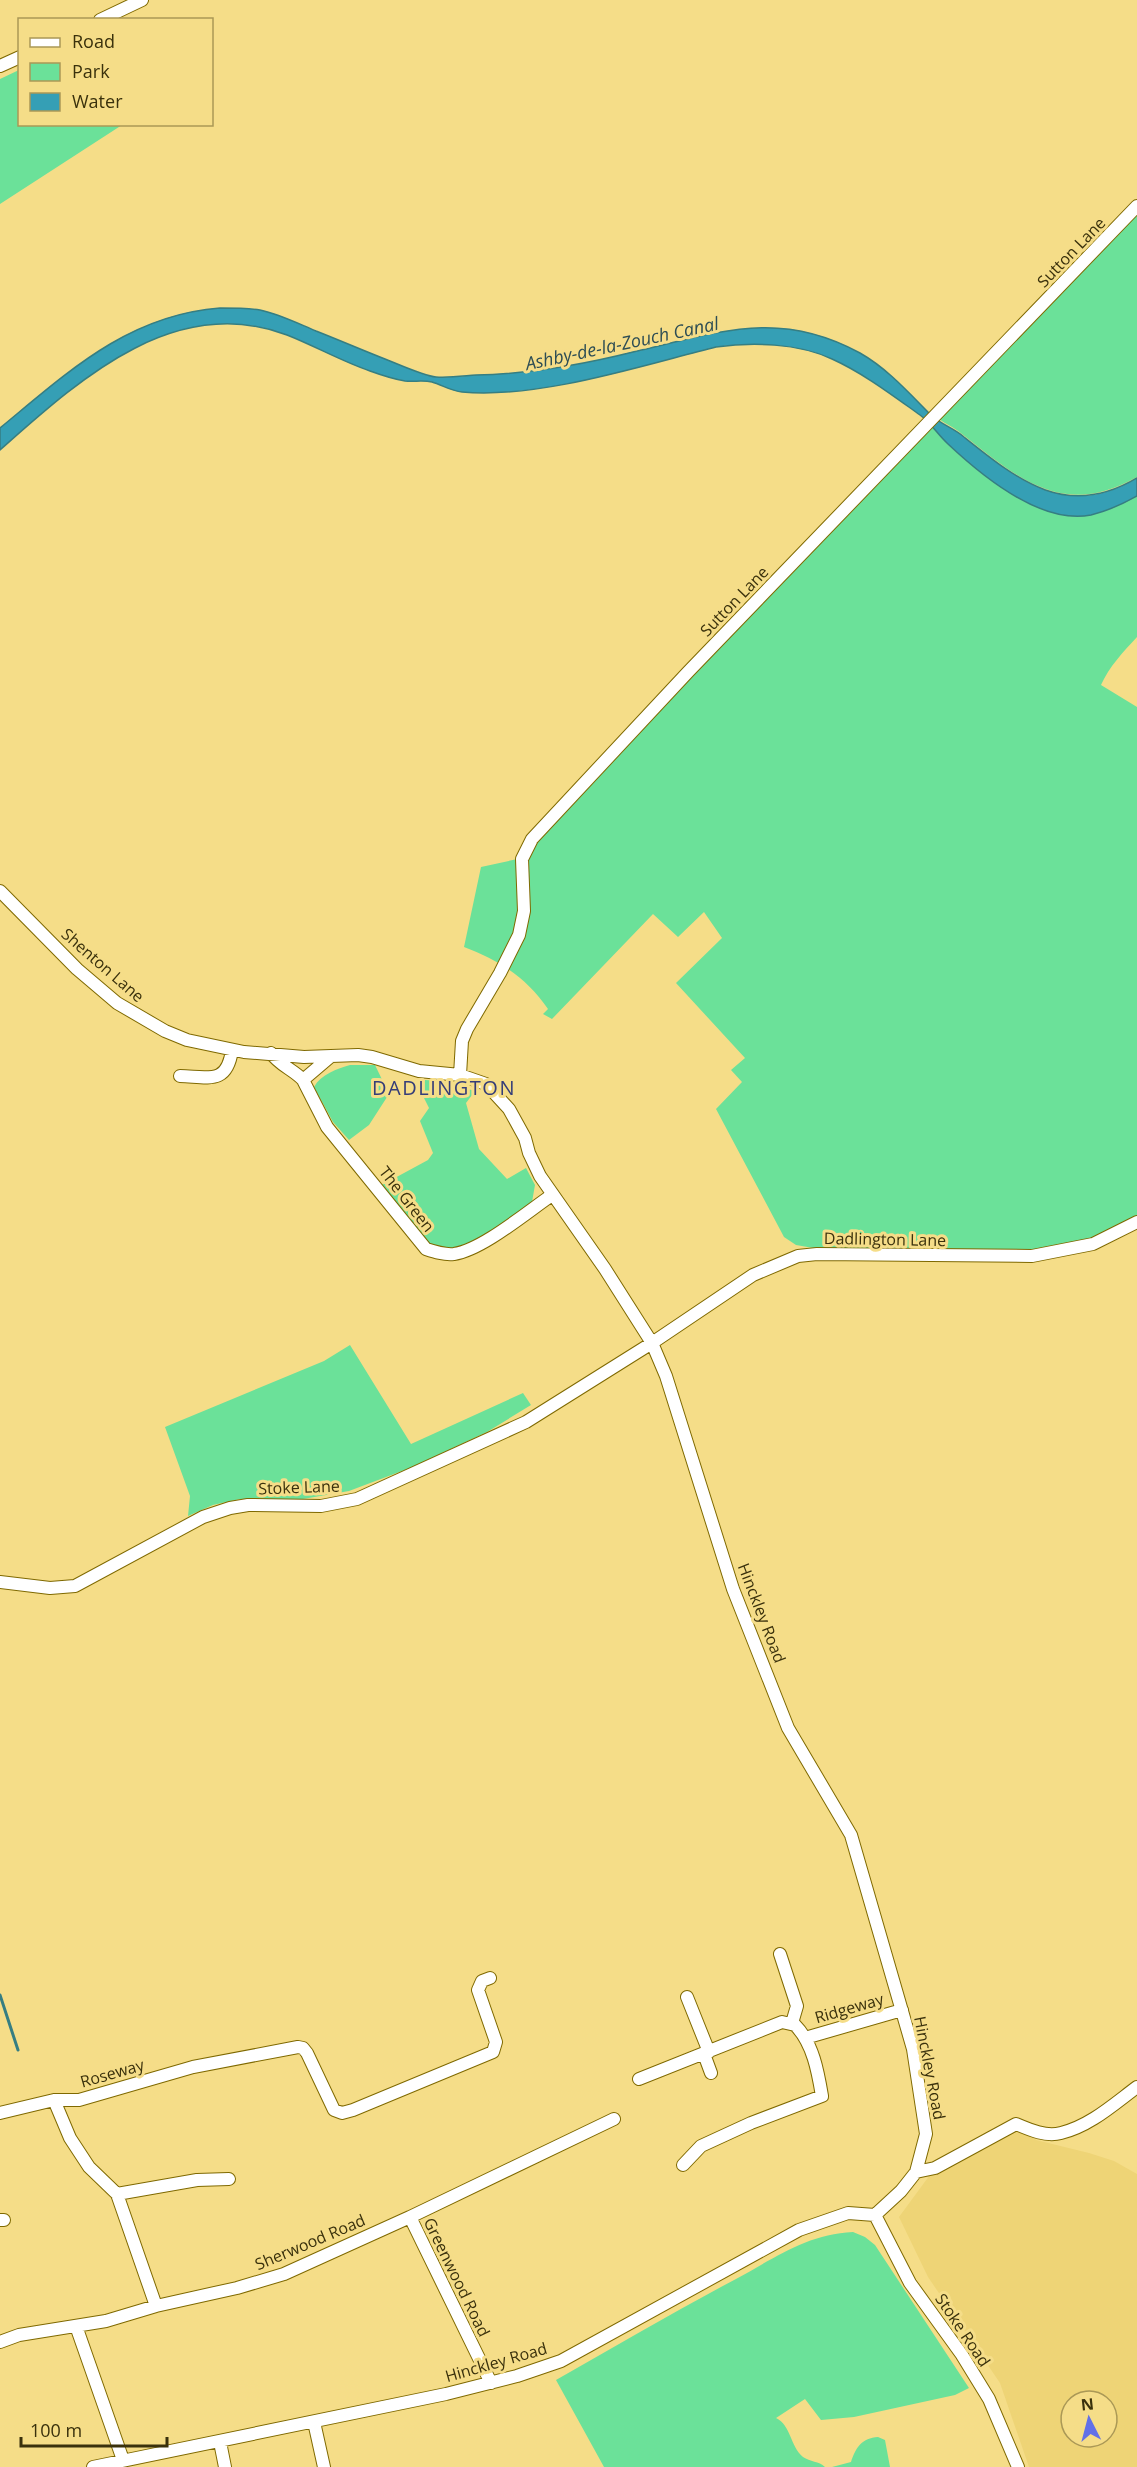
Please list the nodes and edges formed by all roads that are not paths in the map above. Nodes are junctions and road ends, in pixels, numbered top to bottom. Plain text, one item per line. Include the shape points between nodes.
1 (142, 0) edge
2 (104, 18) edge
3 (18, 58) edge
4 (0, 66) edge
5 (1137, 206) edge
6 (0, 891) edge
7 (232, 1050) junction
8 (271, 1053) junction
9 (330, 1057) junction
10 (180, 1076) dead end
11 (194, 1076) junction
12 (460, 1076) junction
13 (303, 1080) junction
14 (194, 1089) dead end
15 (552, 1195) junction
16 (1137, 1222) edge
17 (652, 1343) junction
18 (0, 1582) edge
19 (780, 1954) dead end
20 (490, 1978) dead end
21 (687, 1997) dead end
22 (902, 2010) junction
23 (792, 2023) junction
24 (805, 2038) junction
25 (706, 2053) junction
26 (711, 2073) dead end
27 (639, 2079) dead end
28 (1137, 2087) edge
29 (54, 2100) junction
30 (0, 2113) edge
31 (615, 2119) dead end
32 (683, 2166) dead end
33 (916, 2172) junction
34 (229, 2179) dead end
35 (117, 2194) junction
36 (875, 2215) junction
37 (410, 2217) junction
38 (156, 2306) junction
39 (76, 2326) junction
40 (0, 2342) edge
41 (491, 2383) junction
42 (315, 2422) junction
43 (220, 2442) junction
44 (123, 2460) junction
45 (141, 2462) edge
46 (93, 2467) edge
47 (225, 2467) edge
48 (324, 2467) edge
49 (1018, 2467) edge

1 - 2 street
3 - 4 street
5 - 12 street, Sutton Lane via 532,839 522,859 524,911 519,935 467,1029 462,1041
6 - 7 street, Shenton Lane via 117,1003 187,1040
7 - 8 street, Shenton Lane
7 - 11 street via 230,1066 223,1074
8 - 9 street, Shenton Lane
8 - 13 street, The Green
9 - 12 street, Shenton Lane via 365,1056 419,1071
9 - 13 street
10 - 11 street
11 - 14 street
12 - 15 street, Hinckley Road via 486,1084 509,1109 525,1138 533,1164
13 - 15 street, The Green via 327,1127 426,1249 455,1254 475,1248
15 - 17 street, Hinckley Road
16 - 17 street, Dadlington Lane via 1093,1244 1032,1256 798,1257 753,1275
17 - 18 street, Stoke Lane via 526,1422 357,1499 321,1506 248,1505 216,1512 75,1586 50,1588
17 - 22 street, Hinckley Road via 734,1589 788,1728 851,1835
19 - 23 street via 797,2006
20 - 29 street, Roseway via 482,1981 478,1990 496,2042 493,2052 342,2113 334,2110 303,2048 291,2047 193,2067 79,2100
21 - 25 street
22 - 24 street, Ridgeway
22 - 33 street, Hinckley Road via 913,2049 926,2134
23 - 24 street
23 - 25 street via 779,2023
24 - 32 street via 822,2096 701,2145
25 - 26 street
25 - 27 street
28 - 33 street via 1098,2116 1060,2134 1036,2132 1016,2124 935,2168
29 - 30 street, Roseway
29 - 35 street via 70,2138 89,2167
31 - 37 street, Sherwood Road
33 - 36 street, Hinckley Road
34 - 35 street via 197,2180
35 - 38 street
36 - 41 street, Hinckley Road via 848,2214 799,2230 561,2361
36 - 49 street, Stoke Road via 910,2283 989,2400
37 - 38 street, Sherwood Road via 284,2274
37 - 41 street, Greenwood Road
38 - 39 street, Sherwood Road
39 - 40 street, Sherwood Road
39 - 44 street
41 - 42 street, Hinckley Road
42 - 43 street, Hinckley Road
42 - 48 street
43 - 45 street, Hinckley Road
43 - 47 street
44 - 45 street, Hinckley Road
44 - 46 street, Hinckley Road

